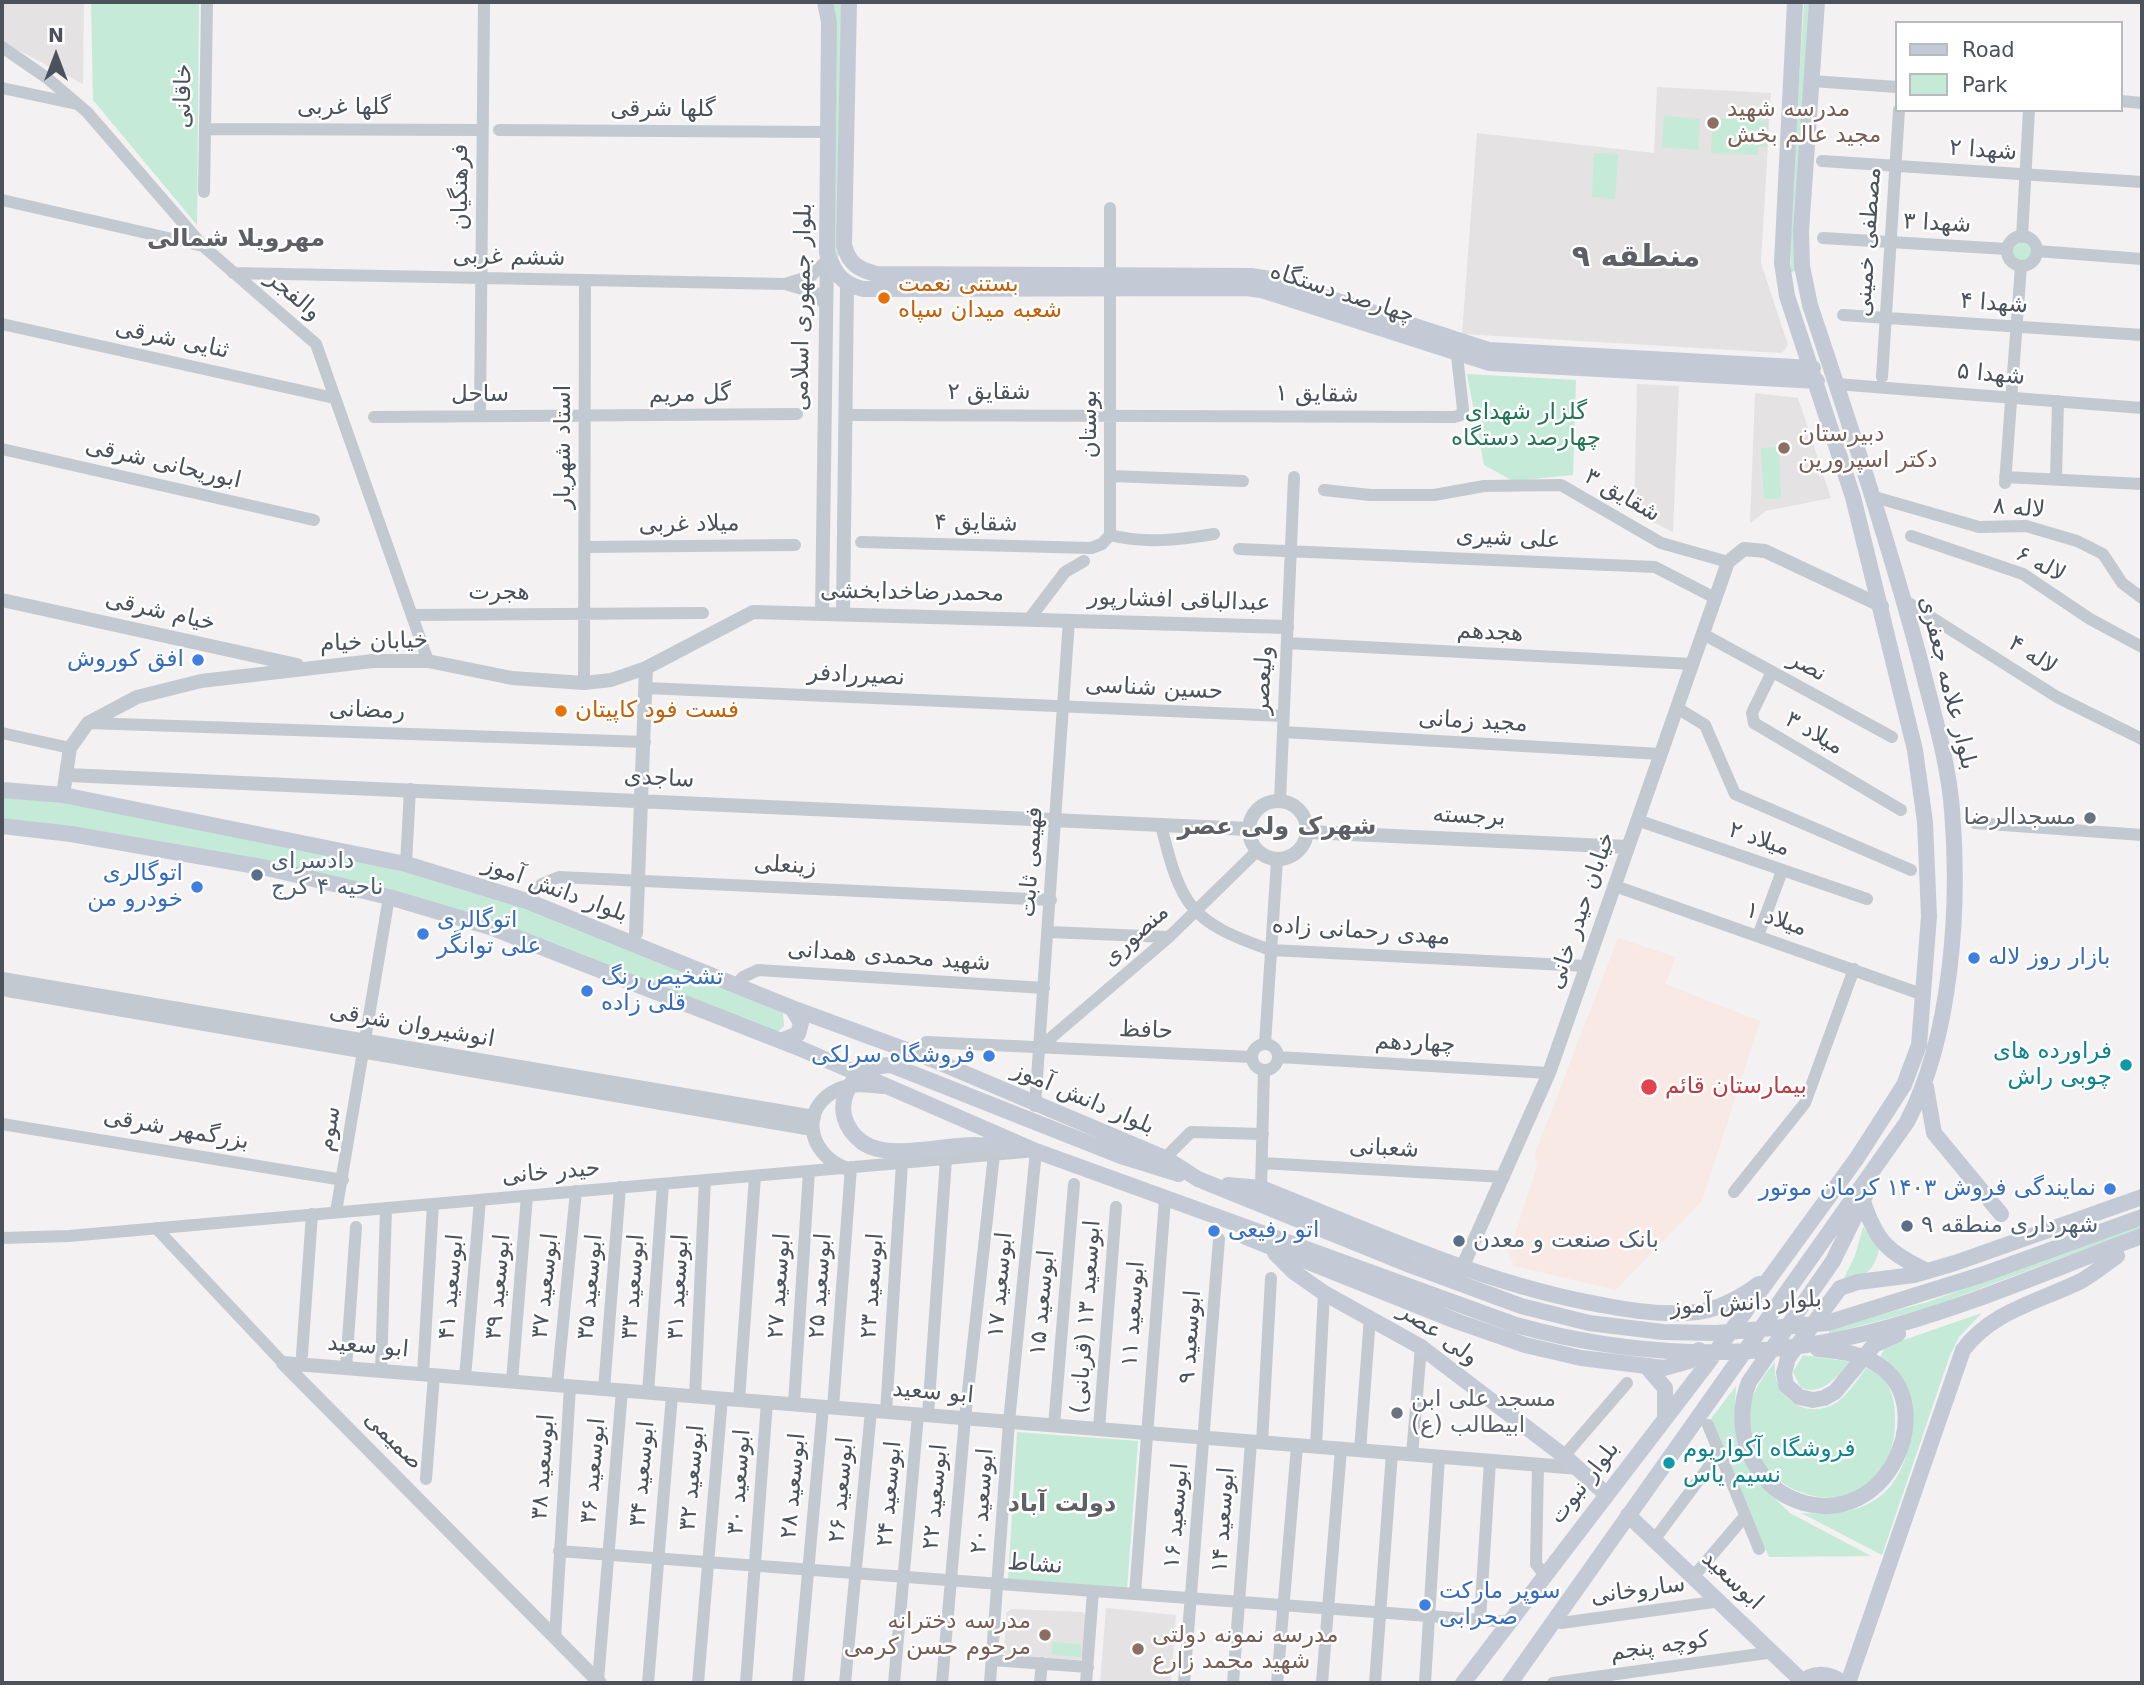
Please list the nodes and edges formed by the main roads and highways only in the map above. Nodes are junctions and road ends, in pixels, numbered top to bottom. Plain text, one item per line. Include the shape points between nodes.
1 (825, 2) edge
2 (849, 2) edge
3 (1795, 2) edge
4 (1817, 2) edge
5 (848, 260) joint
6 (1111, 282) junction
7 (847, 286) joint
8 (1815, 375) junction
9 (1942, 747) junction
10 (1915, 750) junction
11 (1949, 787) junction
12 (1921, 789) junction
13 (2, 790) edge
14 (2, 826) edge
15 (792, 1008) junction
16 (782, 1041) junction
17 (1926, 1083) junction
18 (1035, 1151) junction
19 (1875, 1169) junction
20 (1205, 1182) junction
21 (2142, 1197) edge
22 (1863, 1201) junction
23 (1205, 1212) junction
24 (2001, 1214) dead end
25 (2142, 1217) edge
26 (2142, 1236) edge
27 (2142, 1247) edge
28 (1271, 1249) junction
29 (2117, 1256) junction
30 (1927, 1271) junction
31 (1769, 1277) junction
32 (1745, 1311) joint
33 (1678, 1314) junction
34 (1790, 1353) junction
35 (1696, 1364) junction
36 (1647, 1367) junction
37 (1665, 1417) junction
38 (1606, 1494) junction
39 (1628, 1516) junction
40 (1803, 1682) edge
41 (1463, 1683) edge
42 (1510, 1683) edge
43 (1845, 1683) edge

1 - 7 main road, بلوار جمهوری اسلامی via 829,22 827,257
2 - 5 main road, بلوار جمهوری اسلامی via 844,245
3 - 8 main road, بلوار علامه جعفری via 1782,263 1787,296
4 - 9 main road, بلوار علامه جعفری via 1802,266 1904,600
5 - 6 main road, چهارصد دستگاه via 876,274
6 - 7 main road, چهارصد دستگاه
6 - 8 main road, چهارصد دستگاه via 1261,290 1489,357
8 - 10 main road, بلوار علامه جعفری via 1853,496
9 - 10 main road via 1930,757
9 - 11 main road, بلوار علامه جعفری
10 - 12 main road, بلوار علامه جعفری
11 - 12 main road via 1942,776 1932,774
11 - 17 main road, بلوار علامه جعفری via 1950,943 1937,1048
12 - 31 main road, بلوار علامه جعفری via 1929,916 1919,1045 1904,1084 1857,1158
13 - 15 main road, بلوار دانش آموز via 63,795 406,863 527,901
14 - 16 main road, بلوار دانش آموز via 267,868 389,897 538,944
15 - 16 main road via 801,1023 798,1034
15 - 20 main road, بلوار دانش آموز via 931,1059 1165,1158
16 - 18 main road, بلوار دانش آموز
17 - 19 main road, بلوار علامه جعفری via 1907,1122
17 - 24 main road via 1934,1133
18 - 20 main road via 974,1145 876,1148 859,1140 850,1128 844,1107 846,1093 863,1071 891,1065 1121,1156
18 - 23 main road, بلوار دانش آموز
19 - 22 main road
19 - 39 main road, بلوار علامه جعفری
20 - 25 main road, بلوار دانش آموز via 1521,1306 1589,1323 1663,1332 1717,1333 1836,1321
20 - 33 main road via 1261,1188 1462,1268 1573,1300
21 - 30 main road
22 - 30 main road via 1872,1230 1885,1246
22 - 34 main road via 1833,1261 1749,1382 1742,1405 1743,1432 1753,1463 1766,1481 1795,1500 1826,1506 1852,1502 1877,1488 1890,1472 1903,1438 1903,1402 1895,1382 1879,1365 1854,1354
23 - 28 main road via 1215,1223
23 - 34 main road, بلوار دانش آموز via 1516,1325 1588,1344 1666,1353
26 - 34 main road, بلوار دانش آموز via 1894,1326
27 - 29 main road
28 - 36 main road via 1525,1345
28 - 38 main road, ولی عصر via 1324,1293 1421,1347 1564,1456
29 - 34 main road via 1884,1339 1835,1392 1813,1400 1789,1390 1784,1373
29 - 43 main road via 2084,1279 1992,1319 1964,1350
30 - 34 main road via 1840,1288
31 - 32 main road, بلوار علامه جعفری
31 - 33 main road via 1723,1305
32 - 35 main road, بلوار نبوت
33 - 35 main road via 1703,1328 1705,1338
35 - 36 main road
35 - 37 main road, بلوار نبوت
36 - 37 main road via 1665,1388
37 - 38 main road, بلوار نبوت
38 - 41 main road, بلوار نبوت
39 - 40 main road, ابوسعید
39 - 42 main road
40 - 43 main road via 1822,1674

